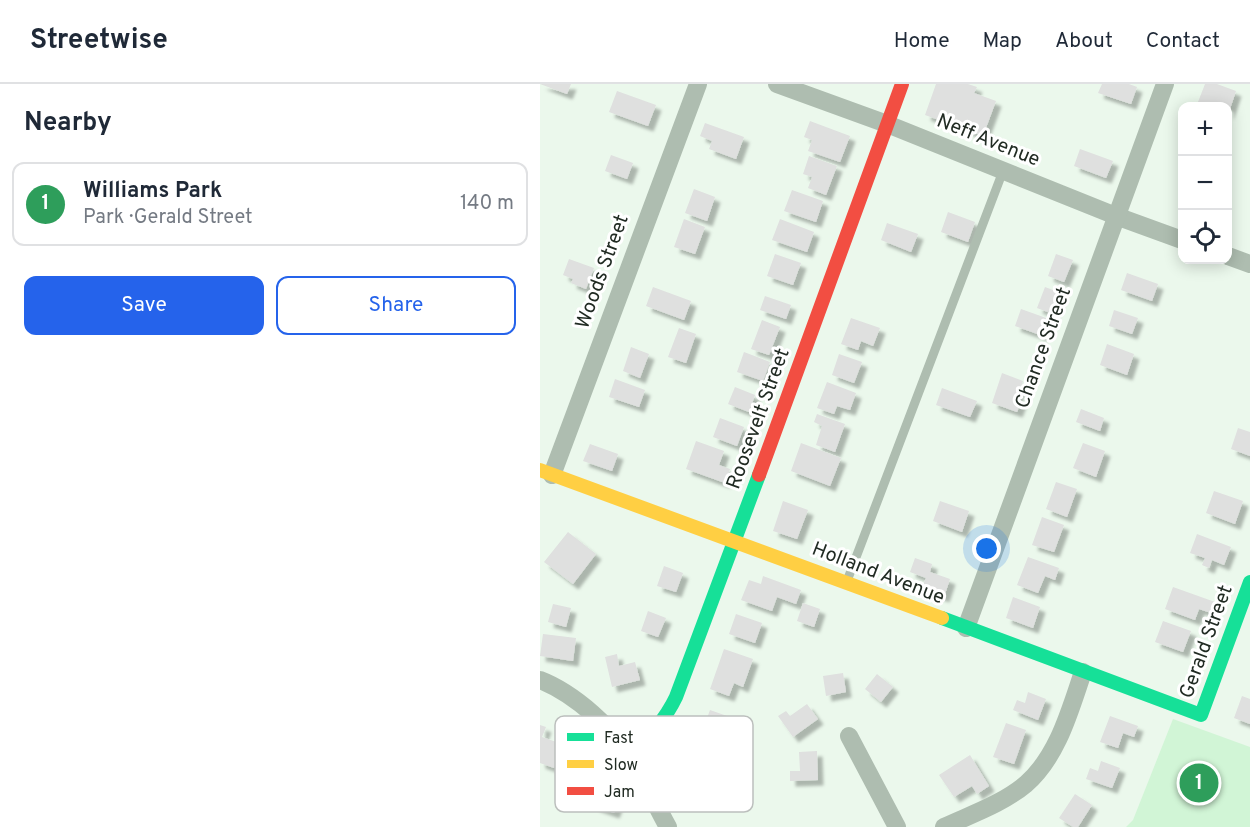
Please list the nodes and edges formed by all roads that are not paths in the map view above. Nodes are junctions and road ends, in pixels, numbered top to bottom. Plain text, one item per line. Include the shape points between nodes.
1 (698, 84) edge
2 (777, 84) edge
3 (902, 84) edge
4 (1165, 84) edge
5 (887, 124) junction
6 (1003, 171) junction
7 (1116, 216) junction
8 (1178, 239) edge
9 (1232, 258) edge
10 (1250, 264) edge
11 (546, 473) edge
12 (735, 541) junction
13 (1250, 582) edge
14 (846, 583) junction
15 (966, 628) junction
16 (1083, 672) junction
17 (540, 680) edge
18 (1201, 715) joint
19 (594, 716) edge
20 (666, 716) edge
21 (849, 736) dead end
22 (661, 812) edge
23 (668, 827) edge
24 (897, 827) edge
25 (944, 827) edge

1 - 11 street, Woods Street
2 - 5 street, Neff Avenue
3 - 5 street, Roosevelt Street
4 - 7 street, Chance Street
5 - 6 street, Neff Avenue
5 - 12 street, Roosevelt Street
6 - 7 street, Neff Avenue
6 - 14 lane
7 - 8 street, Neff Avenue
7 - 15 street, Chance Street
9 - 10 street
11 - 12 street, Holland Avenue
12 - 14 street, Holland Avenue
12 - 20 street, Roosevelt Street
13 - 18 street, Gerald Street
14 - 15 street, Holland Avenue
15 - 16 street, Holland Avenue
16 - 18 street, Holland Avenue
16 - 25 street via 1051,754 1028,783 994,805
17 - 19 street
21 - 24 street
22 - 23 street

